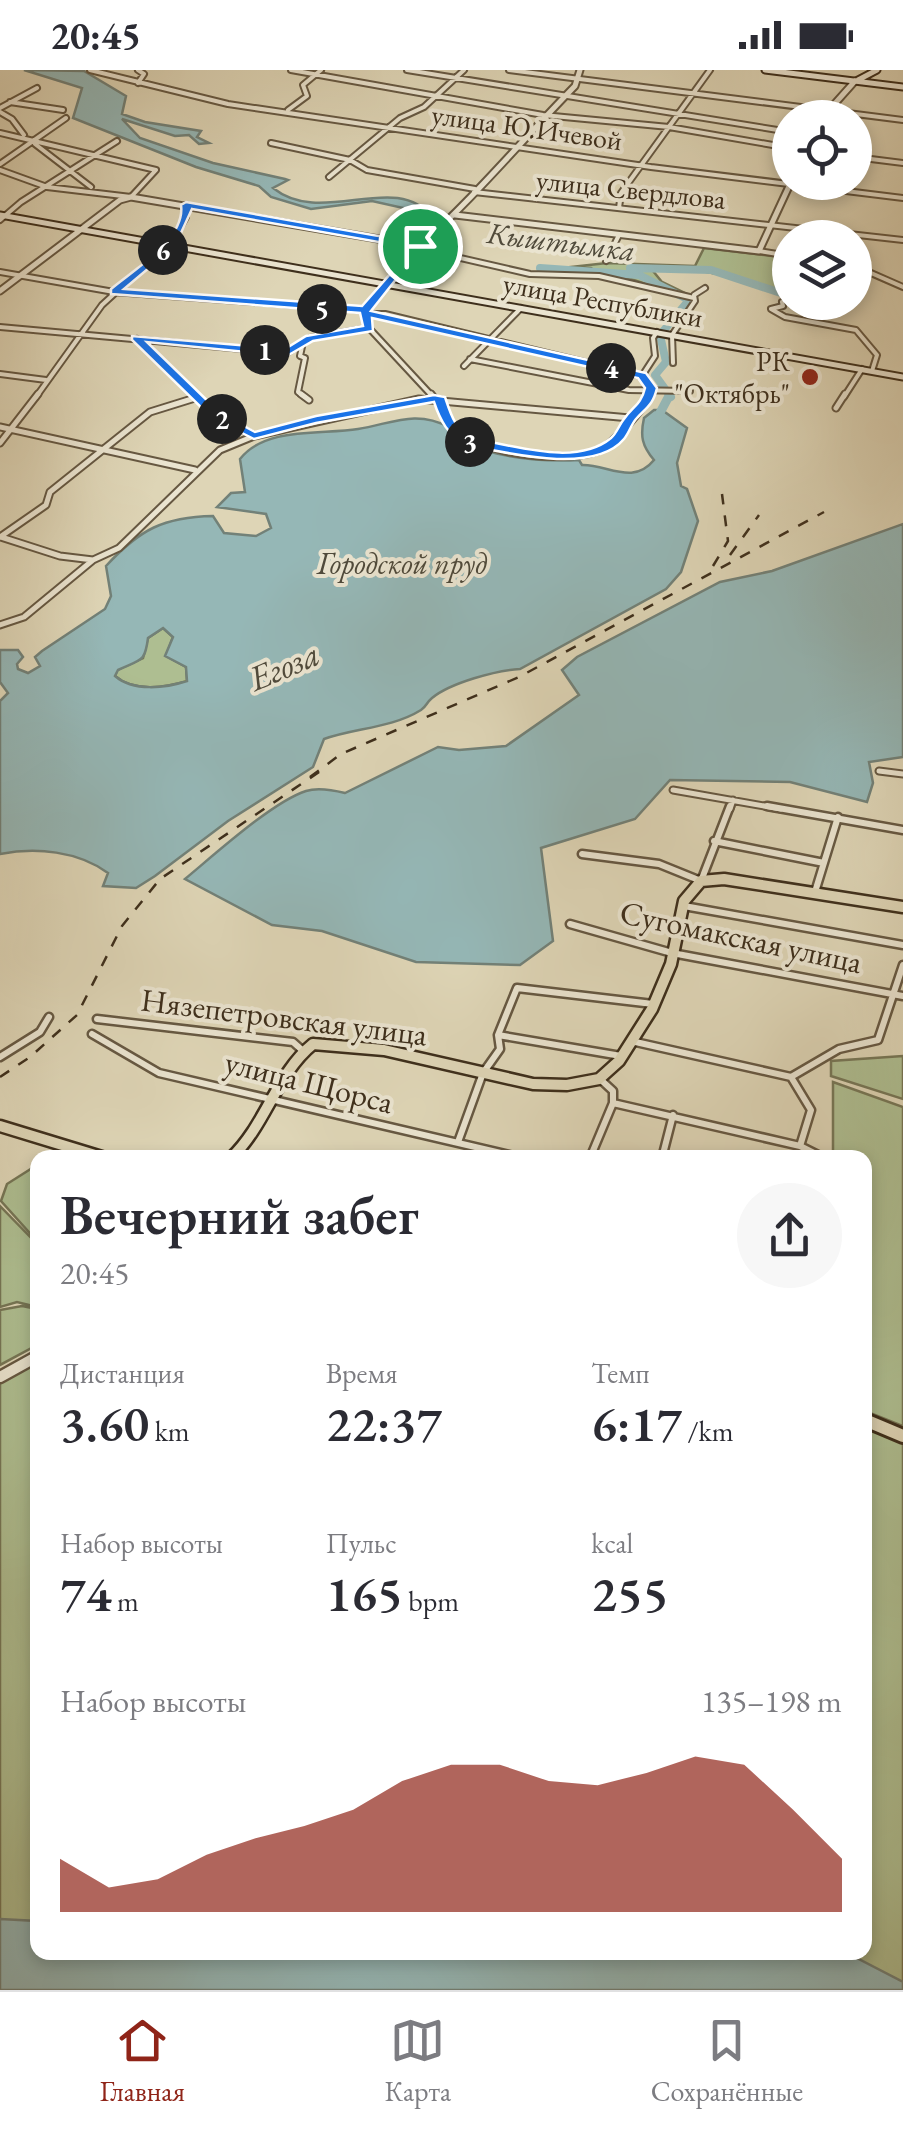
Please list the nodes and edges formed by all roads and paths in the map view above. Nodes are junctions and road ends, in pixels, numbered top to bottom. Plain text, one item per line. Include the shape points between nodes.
1 (90, 70) edge
2 (138, 70) edge
3 (290, 70) edge
4 (321, 70) edge
5 (407, 70) edge
6 (464, 70) edge
7 (509, 70) edge
8 (580, 70) edge
9 (710, 70) edge
10 (766, 70) edge
11 (878, 70) edge
12 (316, 75) junction
13 (456, 79) junction
14 (577, 80) junction
15 (855, 81) junction
16 (138, 83) junction
17 (903, 86) edge
18 (36, 88) dead end
19 (691, 95) junction
20 (435, 97) junction
21 (564, 97) junction
22 (838, 100) edge
23 (10, 102) junction
24 (772, 107) edge
25 (0, 110) edge
26 (63, 110) dead end
27 (287, 111) junction
28 (678, 113) junction
29 (543, 115) junction
30 (66, 118) dead end
31 (872, 118) edge
32 (903, 120) edge
33 (388, 127) junction
34 (669, 127) junction
35 (772, 130) edge
36 (0, 133) edge
37 (28, 138) junction
38 (117, 141) dead end
39 (272, 142) dead end
40 (772, 145) edge
41 (518, 148) junction
42 (97, 154) junction
43 (872, 158) edge
44 (350, 160) junction
45 (903, 163) edge
46 (640, 164) junction
47 (0, 167) edge
48 (72, 172) junction
49 (330, 177) dead end
50 (772, 181) edge
51 (47, 187) junction
52 (101, 190) junction
53 (475, 190) junction
54 (872, 194) edge
55 (130, 196) junction
56 (903, 198) edge
57 (186, 205) junction
58 (619, 208) junction
59 (455, 215) junction
60 (2, 217) edge
61 (772, 226) joint
62 (83, 230) junction
63 (619, 235) junction
64 (872, 237) edge
65 (903, 240) edge
66 (169, 245) junction
67 (419, 247) junction
68 (760, 251) junction
69 (772, 253) edge
70 (606, 260) dead end
71 (0, 272) edge
72 (872, 273) edge
73 (20, 276) junction
74 (385, 284) junction
75 (903, 287) edge
76 (705, 288) dead end
77 (0, 291) edge
78 (114, 292) junction
79 (694, 298) junction
80 (521, 308) junction
81 (366, 312) junction
82 (801, 320) edge
83 (0, 327) edge
84 (369, 328) junction
85 (663, 333) junction
86 (82, 334) junction
87 (136, 338) junction
88 (490, 339) junction
89 (304, 341) junction
90 (470, 359) junction
91 (673, 363) dead end
92 (464, 366) dead end
93 (862, 369) junction
94 (872, 371) junction
95 (0, 374) edge
96 (642, 376) junction
97 (903, 377) edge
98 (46, 380) junction
99 (690, 391) dead end
100 (426, 392) junction
101 (654, 392) junction
102 (195, 398) junction
103 (419, 399) junction
104 (438, 399) junction
105 (309, 400) dead end
106 (836, 408) dead end
107 (630, 418) junction
108 (0, 426) edge
109 (12, 429) junction
110 (254, 436) junction
111 (0, 443) edge
112 (104, 448) junction
113 (196, 470) junction
114 (0, 537) edge
115 (93, 560) junction
116 (0, 626) edge
117 (879, 771) dead end
118 (903, 774) edge
119 (672, 790) dead end
120 (733, 800) junction
121 (838, 817) junction
122 (903, 830) edge
123 (714, 841) junction
124 (582, 854) dead end
125 (824, 863) junction
126 (701, 881) junction
127 (815, 892) junction
128 (684, 906) junction
129 (903, 907) edge
130 (570, 924) dead end
131 (903, 945) edge
132 (672, 953) junction
133 (903, 964) edge
134 (899, 995) edge
135 (653, 1004) junction
136 (48, 1017) dead end
137 (96, 1019) dead end
138 (92, 1034) dead end
139 (498, 1035) junction
140 (631, 1041) junction
141 (302, 1050) junction
142 (622, 1056) junction
143 (0, 1057) edge
144 (483, 1072) junction
145 (791, 1077) junction
146 (599, 1078) junction
147 (275, 1102) junction
148 (613, 1103) junction
149 (673, 1114) junction
150 (0, 1126) edge
151 (458, 1142) junction
152 (800, 1146) junction
153 (79, 1150) edge
154 (242, 1150) edge
155 (490, 1150) edge
156 (593, 1150) edge
157 (664, 1150) edge
158 (808, 1150) edge
159 (30, 1360) edge
160 (0, 1377) edge
161 (872, 1423) edge
162 (903, 1436) edge

1 - 16 street, улица Ю.Ичевой
2 - 16 street via 144,74
3 - 12 street
4 - 12 street
5 - 13 street
6 - 13 street
7 - 14 street
8 - 14 street
9 - 19 street
10 - 15 main road
11 - 15 main road
12 - 20 street
12 - 27 street via 304,85 307,96
13 - 20 street
13 - 21 street
14 - 19 street
14 - 21 street
15 - 17 main road
15 - 22 street
16 - 27 street, улица Ю.Ичевой
18 - 23 street
19 - 24 street
19 - 28 street
20 - 29 street
20 - 33 street
21 - 28 street
21 - 29 street
23 - 25 street
23 - 26 street
25 - 37 street
27 - 33 street, улица Ю.Ичевой
28 - 34 street
28 - 35 street
29 - 34 street
29 - 41 street
30 - 37 street
31 - 32 street
33 - 41 street, улица Ю.Ичевой
33 - 44 street
34 - 40 street
34 - 46 street
36 - 37 street
37 - 42 street
37 - 47 street
37 - 48 street
38 - 42 street
39 - 44 street, улица Свердлова
41 - 46 street, улица Ю.Ичевой
41 - 53 street
42 - 48 street
42 - 55 street via 156,170
43 - 45 street
44 - 49 street
44 - 53 street, улица Свердлова via 368,170
46 - 50 street, улица Ю.Ичевой
46 - 58 street
47 - 51 street
48 - 51 street
48 - 52 street via 78,182
51 - 52 street
51 - 60 street
52 - 55 street
53 - 58 street, улица Свердлова
53 - 59 street
54 - 56 street, улица Ю.Ичевой
55 - 57 street
55 - 62 street
57 - 66 street
57 - 67 street
58 - 61 street, улица Свердлова
59 - 63 street
59 - 67 street
60 - 62 main road, улица Республики
61 - 68 street
62 - 66 main road, улица Республики
62 - 73 street
63 - 68 street
63 - 70 street
64 - 65 street, улица Свердлова
66 - 74 main road, улица Республики
66 - 78 street
67 - 74 street
67 - 79 street via 530,274 599,276
68 - 69 street
71 - 73 street
72 - 75 street
73 - 77 street
73 - 78 street
74 - 80 main road, улица Республики
74 - 81 street
76 - 79 street
78 - 81 street
78 - 86 street
79 - 85 street
80 - 85 main road, улица Республики
80 - 88 street
81 - 84 street
81 - 88 street
82 - 94 street via 856,330 877,356
83 - 86 street
84 - 89 street
84 - 100 street
85 - 91 street
85 - 93 main road, улица Республики
85 - 96 street via 653,338 655,356
86 - 87 street
86 - 98 street
87 - 89 street via 287,353
87 - 102 street
88 - 90 street
88 - 96 street
89 - 105 street via 298,392
90 - 92 street
90 - 101 street
93 - 94 main road, улица Республики
93 - 106 street
94 - 97 main road, улица Республики
95 - 98 street
96 - 101 street
98 - 109 street
99 - 101 street
100 - 103 street
100 - 104 street
101 - 107 street
102 - 110 street
102 - 112 street via 150,412
103 - 104 street
103 - 110 street
104 - 107 street
104 - 107 street via 459,437 556,456 593,454 618,438
108 - 109 street
109 - 111 street
109 - 112 street
110 - 113 street via 220,450
112 - 113 street
112 - 114 street via 50,492 46,505
113 - 115 street via 119,548
114 - 115 street
115 - 116 street via 24,617
117 - 118 street
119 - 120 street
120 - 121 street
120 - 123 street
121 - 122 street
121 - 125 street
123 - 125 street
123 - 126 street
124 - 126 street via 626,858
125 - 127 street
126 - 127 main road
126 - 128 main road
127 - 129 main road
128 - 131 street
128 - 132 main road
130 - 132 street, Сугомакская улица
132 - 134 street, Сугомакская улица
132 - 135 main road
133 - 134 street
134 - 145 street via 878,1040 842,1048
135 - 139 street via 517,988
135 - 140 main road
136 - 143 street via 40,1032
137 - 141 street, Нязепетровская улица via 293,1042
138 - 147 street, улица Щорса via 159,1073
139 - 142 street
139 - 144 street via 500,1049
140 - 142 main road
140 - 145 street
141 - 144 main road, Нязепетровская улица via 332,1042
141 - 147 main road
142 - 146 main road
144 - 146 main road, Нязепетровская улица via 536,1084
144 - 151 street
145 - 152 street via 810,1100 812,1121
146 - 148 street via 613,1091
147 - 151 street, улица Щорса
147 - 154 main road
148 - 149 street
148 - 156 street
149 - 152 street
149 - 157 street
150 - 153 main road
151 - 155 street, улица Щорса
152 - 158 street
159 - 160 street
161 - 162 main road

